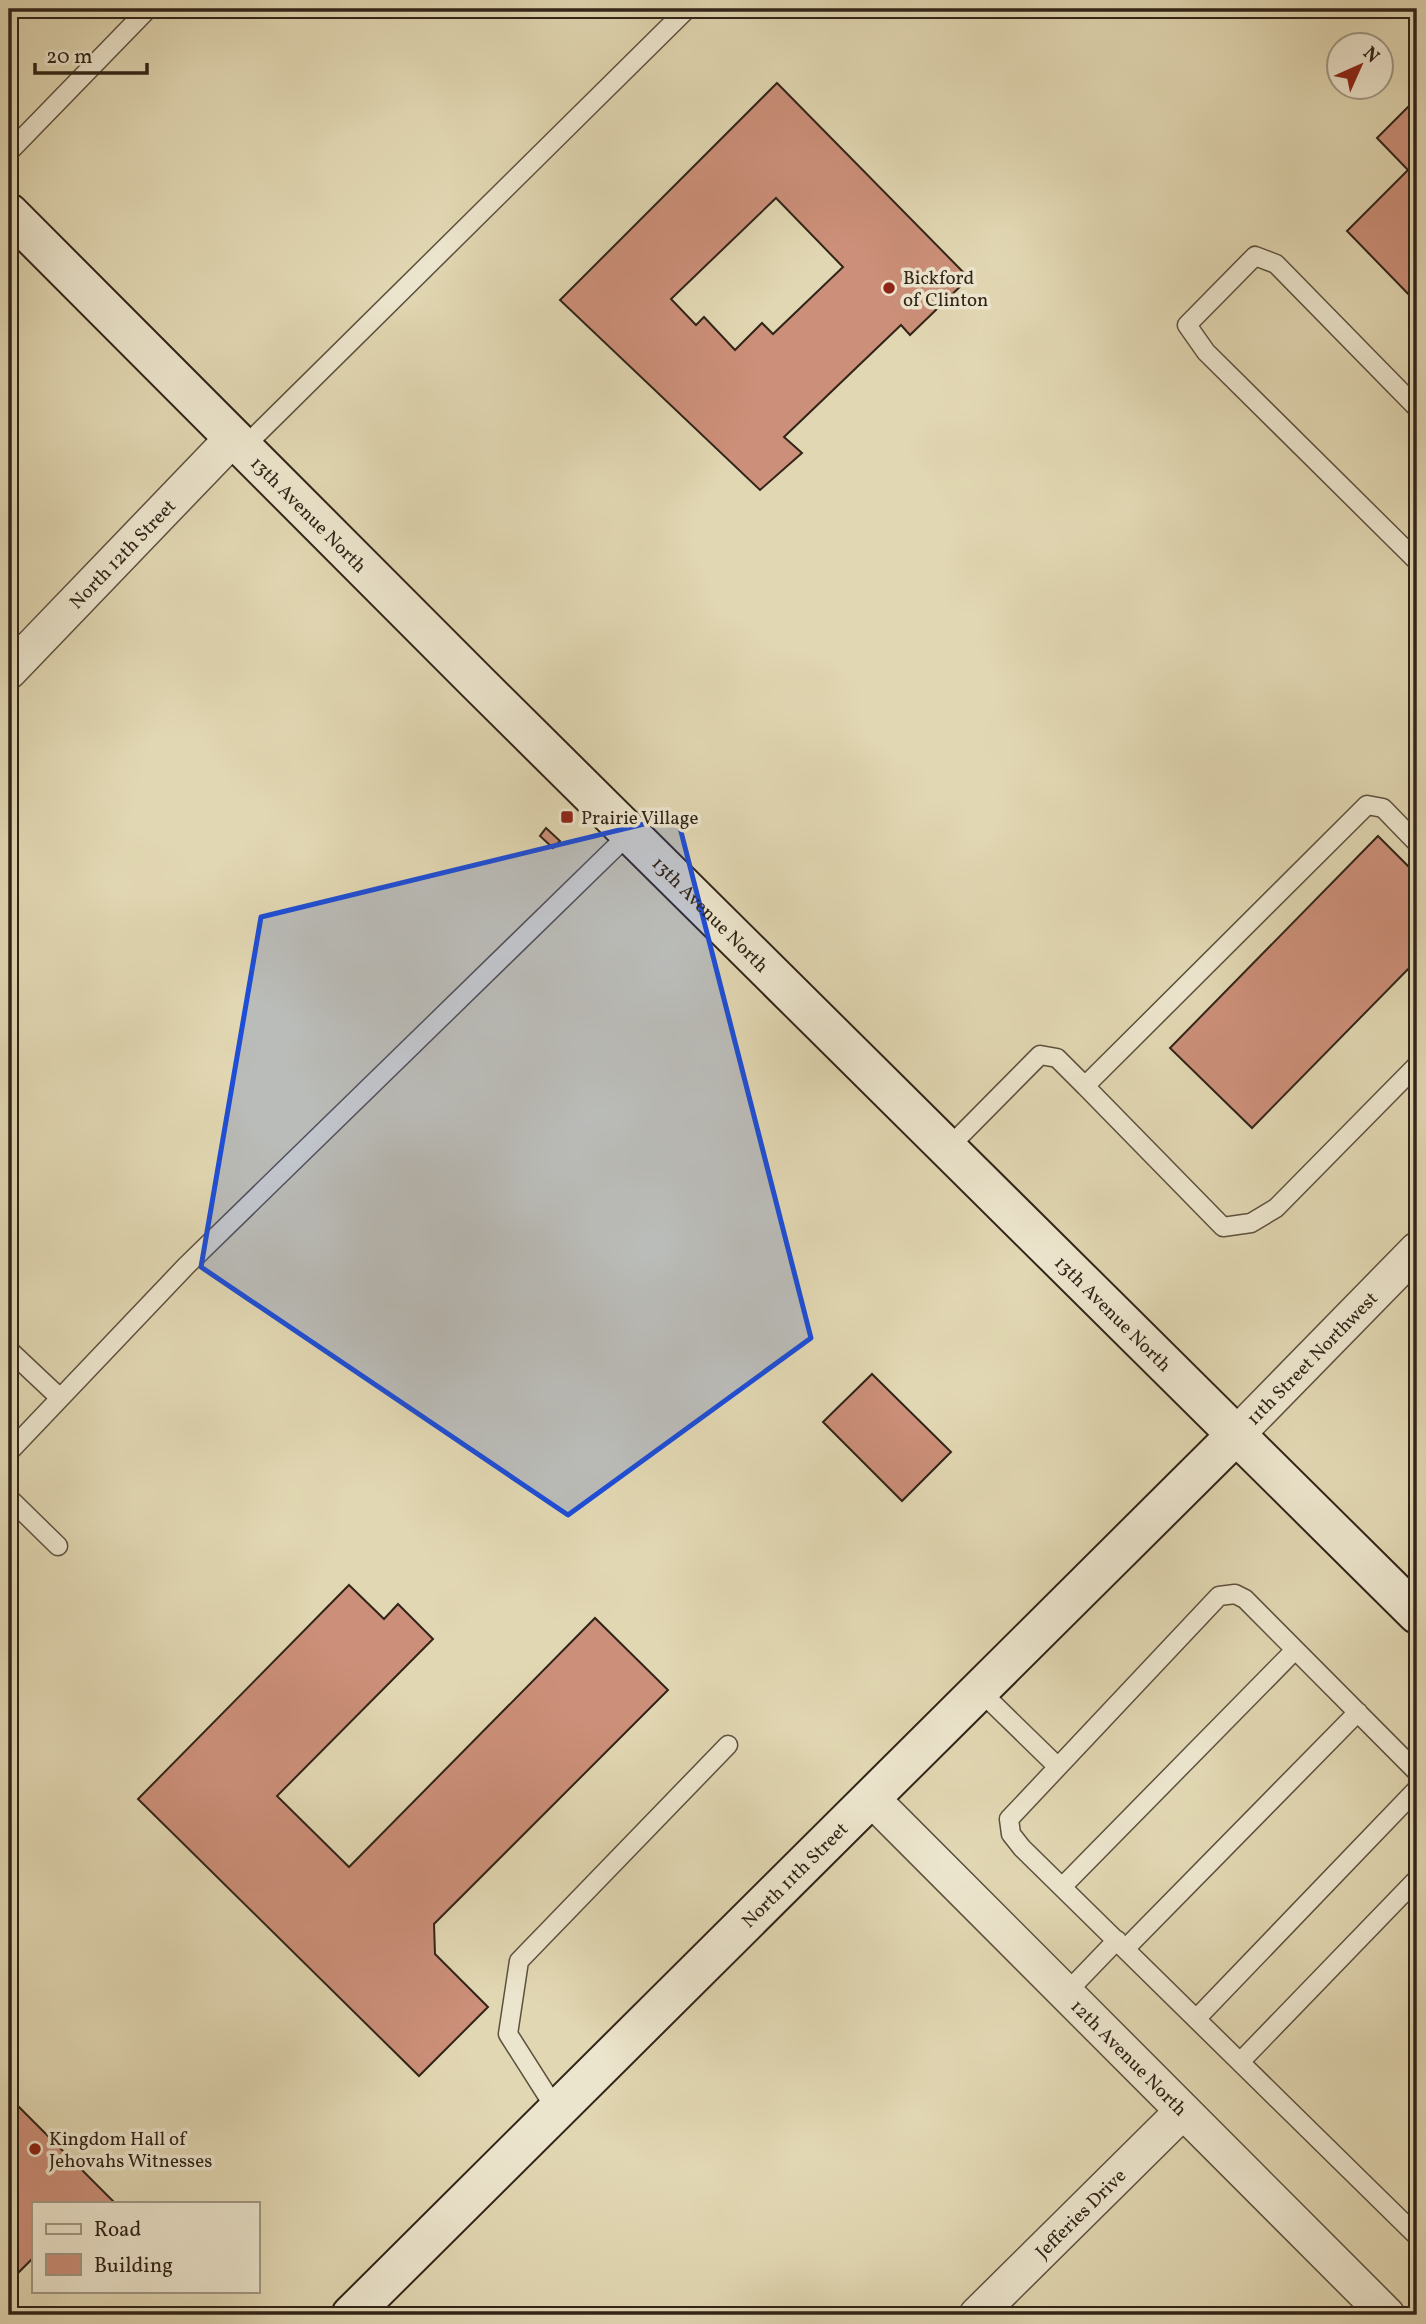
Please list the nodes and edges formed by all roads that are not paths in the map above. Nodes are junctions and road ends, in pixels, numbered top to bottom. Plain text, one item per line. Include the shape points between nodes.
1 (148, 9) edge
2 (687, 9) edge
3 (9, 152) edge
4 (9, 213) edge
5 (1417, 408) edge
6 (239, 442) junction
7 (1417, 561) edge
8 (9, 671) edge
9 (630, 833) junction
10 (1417, 843) edge
11 (1417, 1065) edge
12 (1085, 1086) junction
13 (948, 1148) junction
14 (1417, 1250) edge
15 (9, 1350) edge
16 (60, 1398) junction
17 (1236, 1435) junction
18 (9, 1452) edge
19 (9, 1498) edge
20 (58, 1546) dead end
21 (1417, 1614) edge
22 (1295, 1650) junction
23 (979, 1690) junction
24 (1358, 1712) junction
25 (728, 1745) dead end
26 (1058, 1767) junction
27 (1417, 1772) edge
28 (1417, 1789) edge
29 (871, 1798) junction
30 (1417, 1879) edge
31 (1062, 1887) junction
32 (1121, 1945) junction
33 (1066, 1993) junction
34 (1197, 2018) junction
35 (1241, 2061) junction
36 (557, 2111) junction
37 (1183, 2111) junction
38 (1417, 2236) edge
39 (351, 2315) edge
40 (977, 2315) edge
41 (1387, 2315) edge

1 - 3 lane
2 - 6 lane
4 - 6 main road, 13th Avenue North
5 - 7 lane via 1276,264 1255,256 1187,325 1206,352
6 - 8 street, North 12th Street
6 - 9 main road, 13th Avenue North
9 - 13 main road, 13th Avenue North
9 - 16 lane via 186,1266
10 - 12 lane via 1383,808 1367,805
11 - 12 lane via 1276,1208 1251,1223 1223,1227
12 - 13 lane via 1057,1058 1040,1055
13 - 17 main road, 13th Avenue North
14 - 17 street, 11th Street Northwest
15 - 16 lane
16 - 18 lane
17 - 21 main road, 13th Avenue North
17 - 23 main road, North 11th Street
19 - 20 lane
22 - 24 lane
22 - 26 lane via 1245,1599 1235,1594 1219,1596
22 - 31 lane
23 - 26 lane
23 - 29 main road, North 11th Street
24 - 27 lane
24 - 32 lane
25 - 36 lane via 519,1961 508,2034
26 - 31 lane via 1009,1819 1011,1834
28 - 34 lane
29 - 33 street, 12th Avenue North
29 - 36 main road, North 11th Street
30 - 35 lane
31 - 32 lane
32 - 33 lane
32 - 34 lane
33 - 37 street, 12th Avenue North
34 - 35 lane
35 - 38 lane
36 - 39 main road, North 11th Street
37 - 40 street, Jefferies Drive
37 - 41 street, 12th Avenue North

